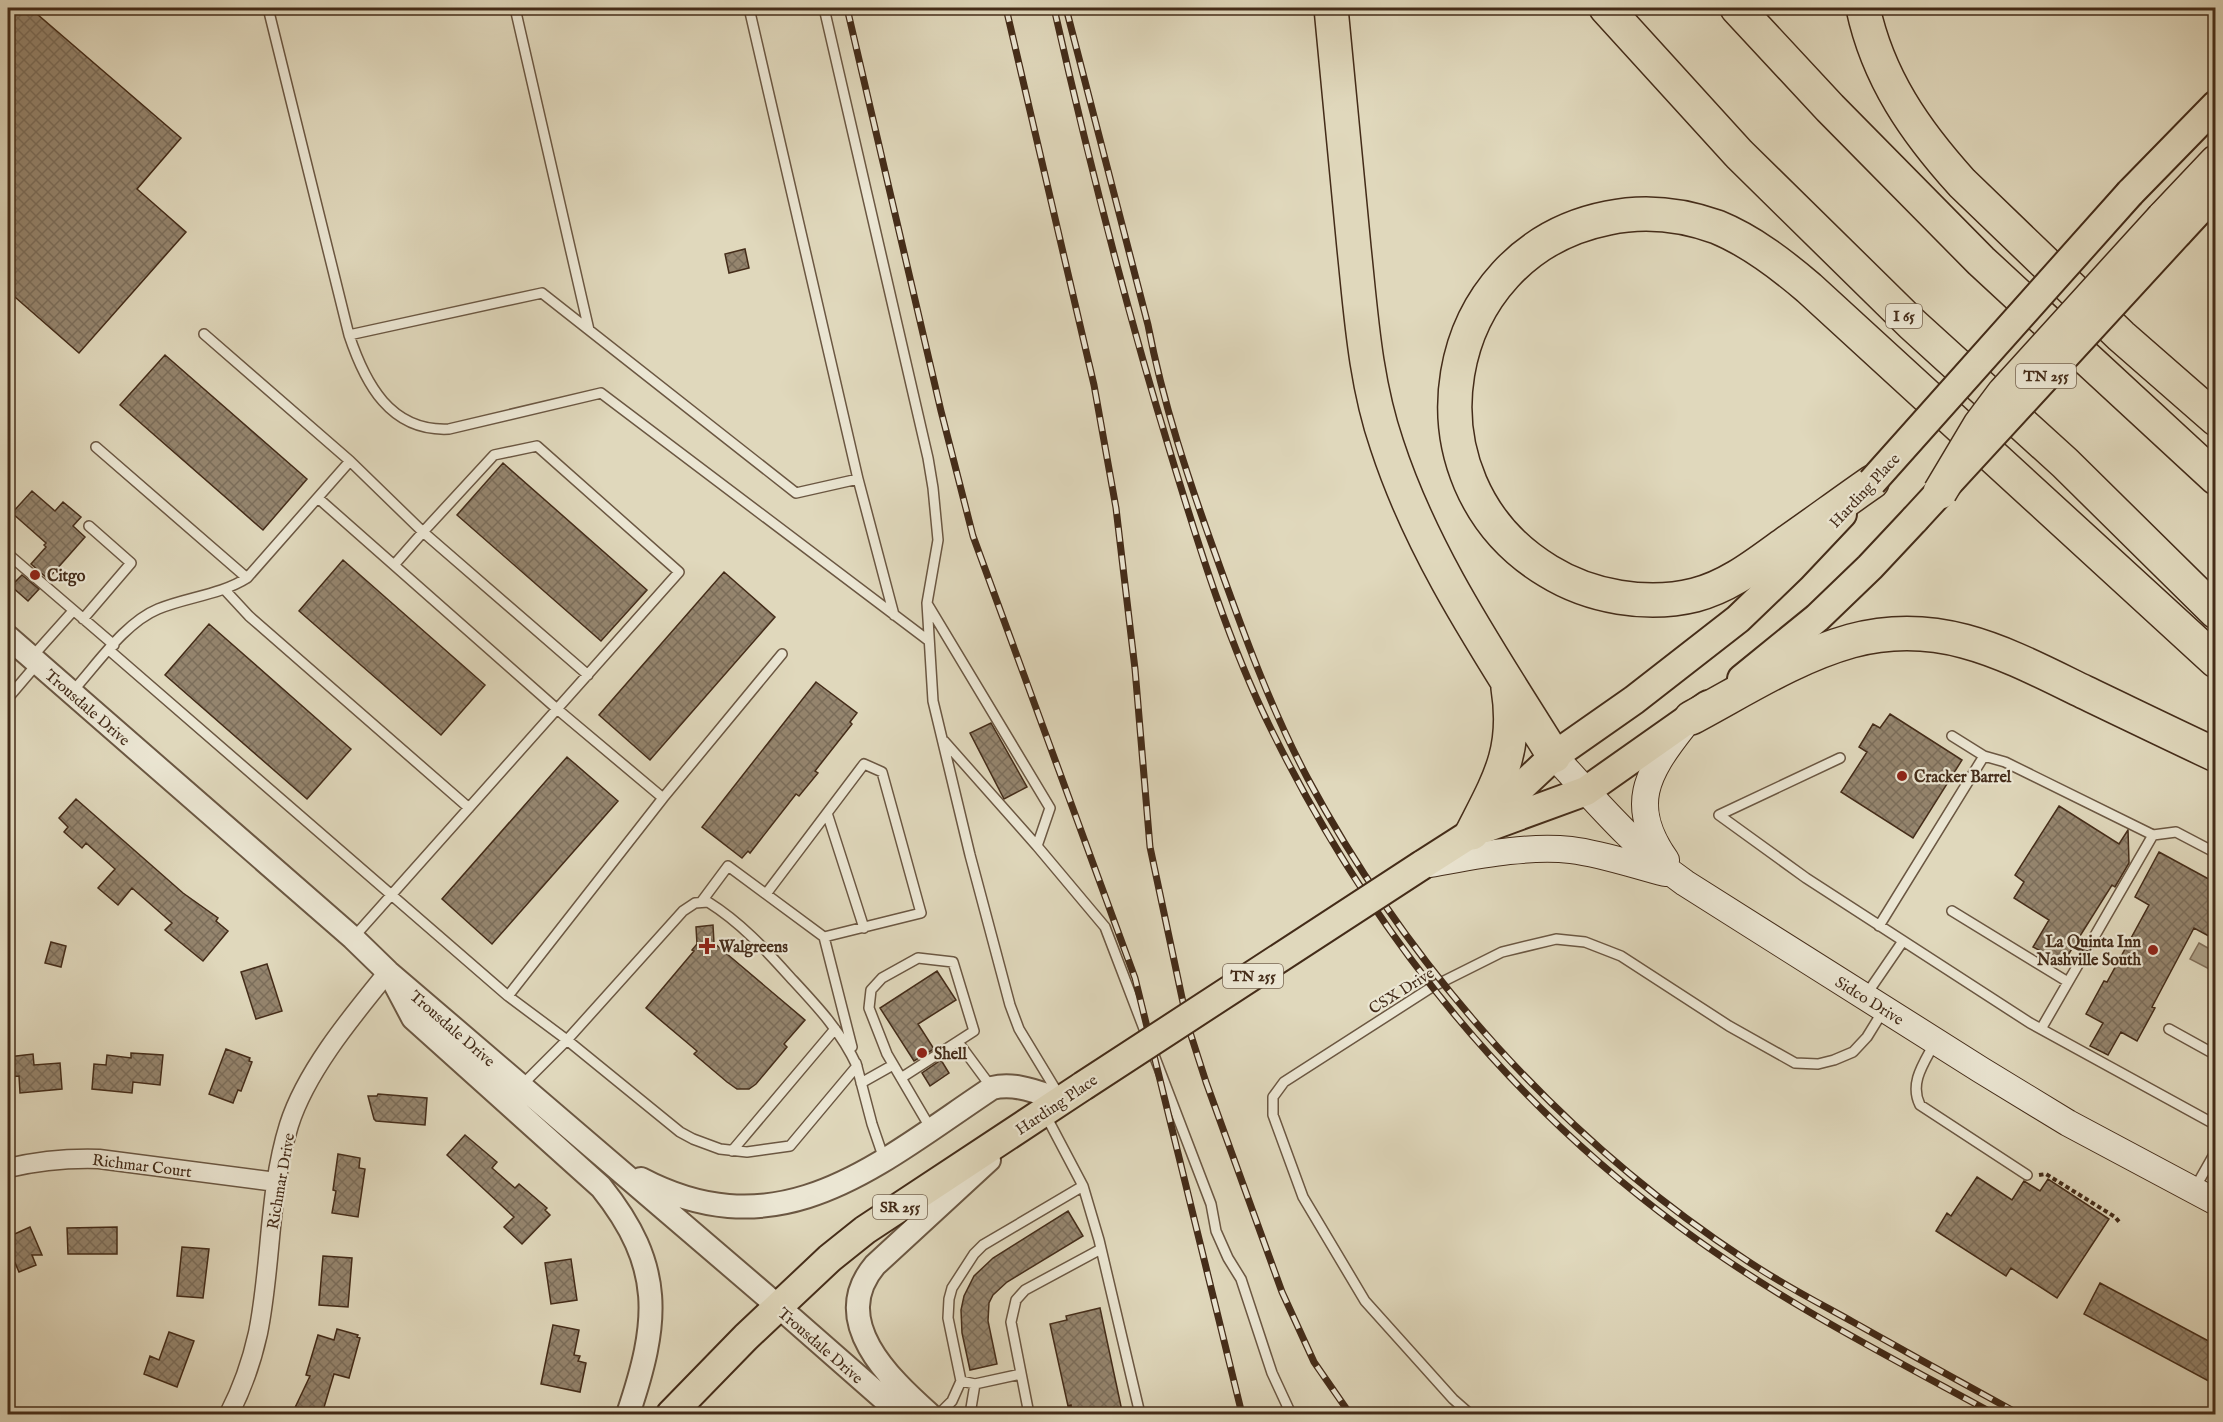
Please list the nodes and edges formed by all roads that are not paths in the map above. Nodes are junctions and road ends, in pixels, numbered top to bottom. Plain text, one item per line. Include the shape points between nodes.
1 (268, 8) edge
2 (515, 8) edge
3 (749, 8) edge
4 (824, 8) edge
5 (1331, 8) edge
6 (1606, 8) edge
7 (1737, 8) edge
8 (1863, 8) edge
9 (2216, 105) edge
10 (2216, 162) edge
11 (2216, 192) edge
12 (2170, 226) junction
13 (589, 330) junction
14 (204, 334) dead end
15 (350, 335) junction
16 (2216, 419) edge
17 (96, 447) dead end
18 (350, 460) junction
19 (2216, 478) edge
20 (858, 479) junction
21 (1872, 482) junction
22 (1940, 492) joint
23 (318, 498) junction
24 (89, 526) dead end
25 (423, 532) junction
26 (8, 554) edge
27 (394, 565) junction
28 (247, 578) junction
29 (224, 589) junction
30 (927, 603) junction
31 (73, 610) junction
32 (2216, 612) edge
33 (894, 615) junction
34 (83, 619) junction
35 (8, 637) edge
36 (929, 641) junction
37 (111, 648) junction
38 (782, 654) dead end
39 (34, 661) junction
40 (2216, 661) edge
41 (588, 675) junction
42 (1507, 680) junction
43 (71, 693) junction
44 (8, 698) edge
45 (557, 709) junction
46 (1691, 718) junction
47 (1952, 736) dead end
48 (942, 738) junction
49 (2216, 755) edge
50 (1554, 756) junction
51 (1984, 756) junction
52 (1840, 758) dead end
53 (1586, 791) junction
54 (663, 798) junction
55 (469, 808) junction
56 (827, 813) junction
57 (2153, 835) junction
58 (1477, 844) junction
59 (1037, 846) junction
60 (2216, 853) edge
61 (1680, 879) junction
62 (766, 894) junction
63 (390, 896) junction
64 (702, 901) junction
65 (1952, 910) dead end
66 (1879, 926) junction
67 (864, 927) junction
68 (824, 937) junction
69 (353, 938) junction
70 (1903, 941) junction
71 (388, 972) junction
72 (2068, 982) junction
73 (507, 996) junction
74 (1875, 1003) junction
75 (835, 1029) junction
76 (2041, 1029) junction
77 (2169, 1029) dead end
78 (567, 1040) junction
79 (1935, 1041) junction
80 (957, 1042) junction
81 (2216, 1055) edge
82 (893, 1065) junction
83 (857, 1066) junction
84 (901, 1078) junction
85 (861, 1083) junction
86 (521, 1087) junction
87 (992, 1088) junction
88 (1055, 1105) junction
89 (2216, 1125) edge
90 (931, 1129) junction
91 (732, 1151) junction
92 (2216, 1151) edge
93 (884, 1159) junction
94 (606, 1161) junction
95 (8, 1168) edge
96 (2027, 1175) road end
97 (276, 1182) junction
98 (1083, 1186) junction
99 (2205, 1197) edge
100 (1101, 1249) junction
101 (779, 1306) junction
102 (1021, 1374) junction
103 (961, 1381) junction
104 (975, 1384) junction
105 (229, 1414) edge
106 (628, 1414) edge
107 (671, 1414) edge
108 (901, 1414) edge
109 (929, 1414) edge
110 (939, 1414) edge
111 (970, 1414) edge
112 (1029, 1414) edge
113 (1140, 1414) edge
114 (1291, 1414) edge
115 (1470, 1414) edge

1 - 15 lane
2 - 13 lane
3 - 20 lane
4 - 30 lane via 928,458 938,540
5 - 42 highway via 1363,341 1377,412 1422,535
6 - 32 highway, I 65 via 1747,162
7 - 19 highway via 1981,261
8 - 16 highway via 1894,92 1939,157 2097,313
9 - 21 main road, Harding Place / TN 255, bridge via 2130,193
10 - 12 highway
11 - 12 main road
12 - 22 highway, bridge via 2004,393
13 - 15 lane via 542,293
13 - 20 lane via 796,494
14 - 18 lane
15 - 33 lane via 364,375 374,390 397,415 425,428 449,429 601,393
17 - 28 lane
18 - 23 lane
18 - 25 lane
20 - 33 lane
21 - 40 highway via 1745,572 1710,590 1681,597 1636,599 1578,587 1526,557 1498,529 1476,495 1461,458 1454,416 1460,355 1474,320 1495,287 1521,260 1562,232 1594,221 1644,213 1681,217 1718,228 1754,246 1809,288
21 - 50 main road, Harding Place / TN 255 via 1738,619
22 - 46 main road, Harding Place / TN 255, bridge via 1817,618
23 - 27 lane
23 - 28 lane
24 - 34 lane via 131,563
25 - 27 lane
25 - 41 lane
25 - 41 lane via 494,455 537,446 680,572
26 - 31 lane
27 - 45 lane
28 - 29 lane
29 - 37 lane via 157,609 135,622
29 - 55 lane via 249,616
30 - 36 lane
30 - 59 lane via 1050,808
31 - 34 lane
31 - 39 lane
33 - 36 lane
34 - 37 lane
35 - 39 street, Trousdale Drive
36 - 48 lane via 933,701
37 - 43 lane
37 - 63 lane
38 - 54 lane
39 - 43 street, Trousdale Drive
39 - 44 lane
41 - 45 lane
42 - 50 highway
42 - 58 highway via 1512,711 1510,742
43 - 69 street, Trousdale Drive
45 - 54 lane
45 - 55 lane
46 - 49 highway via 1823,650 1872,636 1930,634 1976,643 2028,664
46 - 53 main road, Harding Place / TN 255
46 - 61 main road via 1653,770 1644,803 1652,836
47 - 51 lane
48 - 59 lane
48 - 88 lane via 1010,1005
50 - 53 main road, Sidco Drive
50 - 58 main road, Harding Place / TN 255
51 - 57 lane via 2005,762
51 - 66 lane
52 - 66 lane via 1719,815
53 - 58 main road, Harding Place / TN 255
53 - 61 main road, Sidco Drive via 1622,829
54 - 73 lane
55 - 63 lane
56 - 62 lane
56 - 67 lane
56 - 67 lane via 864,764 882,772 921,913
57 - 60 lane via 2176,832
57 - 72 lane
58 - 61 main road, TN 255 via 1568,850 1613,858
58 - 88 main road, Harding Place / TN 255, bridge via 1422,865
59 - 114 lane via 1105,927 1211,1204 1216,1231 1241,1279 1272,1373
61 - 74 main road, Sidco Drive
62 - 64 lane via 728,866
62 - 68 lane
63 - 69 lane
63 - 73 lane
64 - 75 lane via 741,925
64 - 78 lane via 683,911
65 - 72 lane
66 - 70 lane
67 - 68 lane
68 - 83 lane
69 - 71 street, Trousdale Drive
70 - 74 lane, CSX Drive
70 - 76 lane
71 - 86 street, Trousdale Drive
71 - 97 street, Richmar Drive via 336,1040 300,1099 290,1122
71 - 106 street via 413,1018 601,1187 622,1214 645,1265 651,1293 645,1354
72 - 76 lane
73 - 78 lane
74 - 79 main road, Sidco Drive
74 - 115 lane, CSX Drive via 1867,1037 1853,1052 1818,1064 1794,1063 1621,956 1585,942 1556,939 1502,952 1432,987 1284,1082 1274,1097 1273,1114 1303,1197 1365,1301
75 - 83 lane
75 - 91 lane
76 - 89 lane
77 - 81 lane
78 - 86 lane
78 - 91 lane via 680,1132 703,1144
79 - 96 lane via 1917,1077 1920,1105
79 - 99 main road, Sidco Drive via 2068,1123
80 - 82 lane via 974,1031 953,962 918,958 882,978 871,990 869,1008
80 - 84 lane
80 - 87 lane
82 - 84 lane
82 - 85 lane
83 - 85 lane
83 - 91 lane via 790,1146
84 - 90 lane
85 - 93 lane
86 - 94 street, Trousdale Drive
87 - 88 street via 1019,1086
87 - 90 street
88 - 98 lane
88 - 101 main road, Harding Place / SR 255 via 865,1230
88 - 109 street via 904,1238 875,1265 861,1285 858,1305 867,1344 896,1384
90 - 93 street
92 - 99 lane
93 - 94 street via 825,1192 772,1205 748,1206 717,1205 679,1197
94 - 101 street, Trousdale Drive
95 - 97 street, Richmar Court via 45,1161 99,1159
97 - 105 street, Richmar Drive via 258,1331
98 - 100 lane
98 - 103 lane via 983,1245 960,1274 949,1299 948,1318
100 - 102 lane via 1025,1290 1016,1300 1011,1322
100 - 113 lane
101 - 107 main road, Harding Place / SR 255
101 - 108 street, Trousdale Drive
102 - 104 lane
102 - 112 lane
103 - 104 lane
103 - 110 lane via 952,1401
104 - 111 lane

